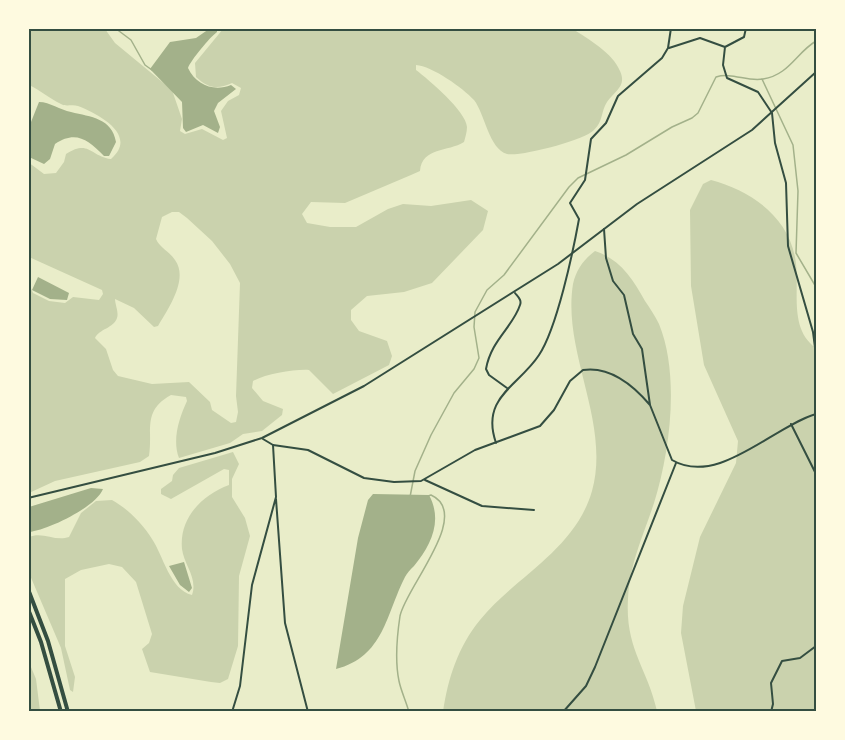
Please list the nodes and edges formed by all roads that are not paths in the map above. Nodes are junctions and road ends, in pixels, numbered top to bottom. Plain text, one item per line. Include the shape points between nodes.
1 (671, 28) edge
2 (746, 28) edge
3 (725, 47) junction
4 (667, 48) junction
5 (816, 72) edge
6 (772, 113) junction
7 (604, 229) junction
8 (514, 293) junction
9 (815, 331) edge
10 (816, 355) edge
11 (507, 388) junction
12 (650, 405) junction
13 (816, 414) edge
14 (791, 424) junction
15 (262, 438) junction
16 (496, 443) junction
17 (273, 445) junction
18 (676, 463) junction
19 (816, 474) edge
20 (425, 480) junction
21 (276, 497) junction
22 (28, 498) edge
23 (534, 510) dead end
24 (28, 588) edge
25 (28, 609) edge
26 (816, 646) edge
27 (60, 711) edge
28 (68, 711) edge
29 (232, 711) edge
30 (308, 711) edge
31 (563, 711) edge
32 (771, 711) edge

1 - 4 street
2 - 3 street via 744,37
3 - 4 street via 700,38
3 - 6 street via 723,65 727,78 758,92
4 - 11 street via 657,64 618,96 606,123 591,138 585,180 570,203 579,219 572,258 541,353
5 - 6 street
6 - 7 street
6 - 9 street via 786,183 788,246
7 - 8 street
7 - 12 street via 613,281 624,295 633,334 642,349
8 - 11 street via 520,306 492,348 486,369
8 - 15 street via 364,386
9 - 10 street
11 - 16 street via 492,417
12 - 16 street via 630,384 603,370 583,370 570,381 547,419 534,429
12 - 18 street
13 - 14 street
14 - 18 street via 736,458 697,467
14 - 19 street
15 - 17 street
15 - 22 street
16 - 20 street
17 - 20 street via 308,450 364,478 394,482
17 - 21 street
18 - 31 street via 595,667 586,686
20 - 23 street via 482,506
21 - 29 street via 252,585 240,686
21 - 30 street via 285,623
24 - 28 highway
25 - 27 highway
26 - 32 street via 800,658 782,661 771,683

